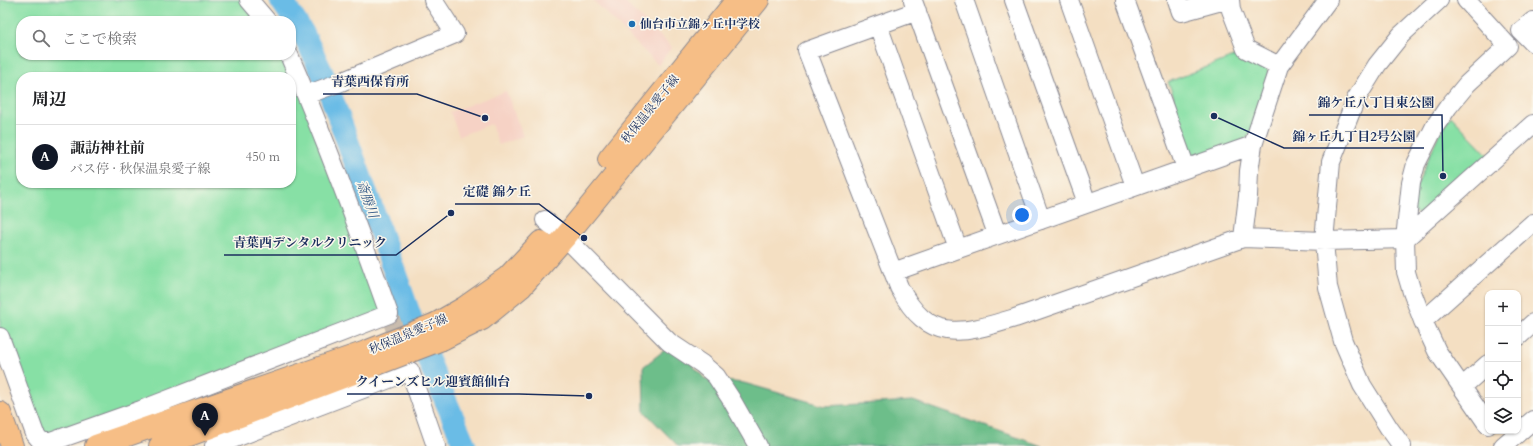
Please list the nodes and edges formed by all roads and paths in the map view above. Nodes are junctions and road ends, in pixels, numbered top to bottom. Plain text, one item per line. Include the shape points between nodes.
1 (249, 0) edge
2 (433, 0) edge
3 (737, 0) edge
4 (758, 0) edge
5 (964, 0) edge
6 (1014, 0) edge
7 (1069, 0) edge
8 (1125, 0) edge
9 (1177, 0) edge
10 (1225, 0) edge
11 (1230, 0) edge
12 (1328, 0) edge
13 (1439, 0) edge
14 (1466, 0) edge
15 (915, 6) edge
16 (263, 16) edge
17 (1533, 21) edge
18 (878, 25) junction
19 (1533, 43) edge
20 (291, 60) edge
21 (1279, 66) junction
22 (308, 94) junction
23 (1533, 124) edge
24 (1253, 145) junction
25 (1186, 168) junction
26 (1135, 186) junction
27 (1087, 204) junction
28 (1041, 220) junction
29 (1533, 223) edge
30 (554, 228) junction
31 (997, 234) junction
32 (1243, 238) junction
33 (1405, 239) junction
34 (1324, 241) junction
35 (958, 249) junction
36 (893, 272) junction
37 (1423, 321) junction
38 (1533, 323) edge
39 (1521, 334) edge
40 (0, 337) edge
41 (369, 359) junction
42 (1485, 367) edge
43 (1462, 387) junction
44 (0, 414) edge
45 (145, 419) junction
46 (1533, 420) edge
47 (1485, 421) edge
48 (1494, 434) edge
49 (12, 446) edge
50 (96, 446) edge
51 (160, 446) edge
52 (214, 446) edge
53 (436, 446) edge
54 (758, 446) edge
55 (1402, 446) edge
56 (1503, 446) edge

1 - 16 street
2 - 22 street via 455,34
3 - 30 main road, 秋保温泉愛子線
4 - 30 main road, 秋保温泉愛子線
5 - 28 street
6 - 27 street
7 - 26 street
8 - 25 street
9 - 10 street via 1181,12
11 - 21 street via 1231,10 1246,49
12 - 21 street
13 - 34 street via 1401,35 1377,65 1356,99 1332,162
14 - 33 street via 1508,46 1467,84 1448,106 1436,126 1416,164 1411,183
15 - 18 street
15 - 31 street
17 - 19 street via 1522,31
18 - 35 street
18 - 36 street via 807,51
20 - 22 street
21 - 24 street
22 - 45 street via 389,314
23 - 33 street
24 - 25 street
24 - 32 street via 1248,171
25 - 26 street
26 - 27 street
27 - 28 street
28 - 31 street
29 - 37 street
30 - 41 main road, 秋保温泉愛子線, bridge via 508,277 464,308 439,332
30 - 54 street via 669,342 716,376
31 - 35 street
32 - 34 street
32 - 36 street via 1015,318 965,331 940,330 927,323 908,303
33 - 34 street
33 - 37 street via 1406,272
34 - 55 street via 1328,287 1343,341 1362,385
35 - 36 street
37 - 43 street via 1437,351
38 - 39 street
40 - 45 street via 35,434 40,440 48,443
41 - 45 main road, 秋保温泉愛子線
41 - 51 main road, 秋保温泉愛子線
42 - 43 street
43 - 47 street
44 - 49 main road
45 - 50 main road, 秋保温泉愛子線
46 - 56 street
48 - 56 street
52 - 53 street via 410,371

